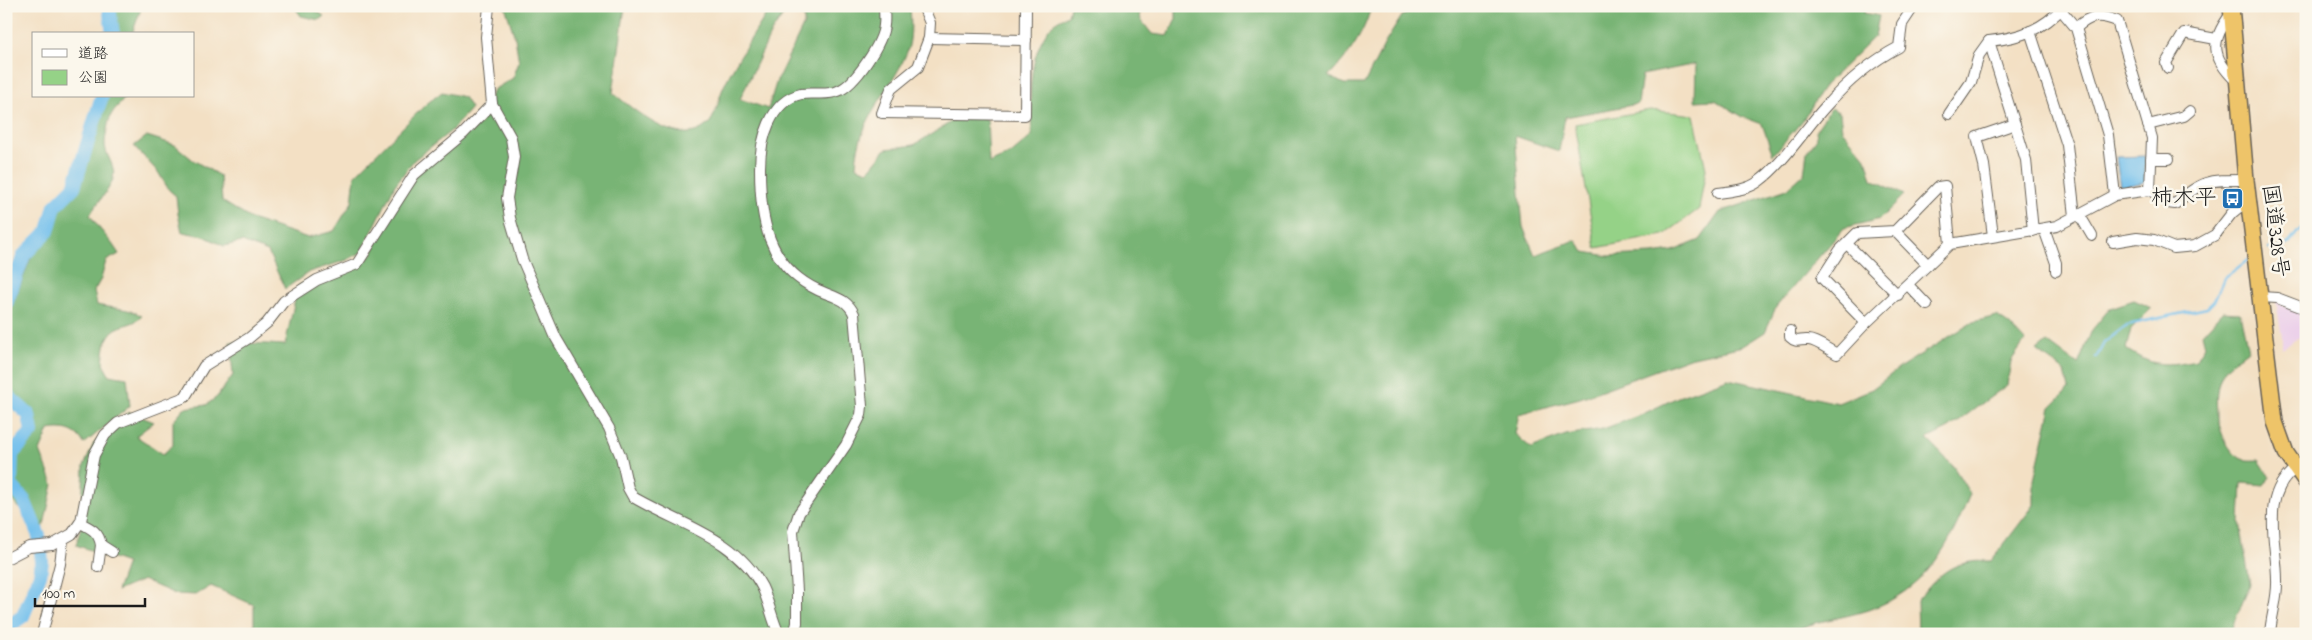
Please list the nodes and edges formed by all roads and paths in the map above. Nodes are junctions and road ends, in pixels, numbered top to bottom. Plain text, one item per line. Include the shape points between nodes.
1 (489, 6) edge
2 (884, 6) edge
3 (923, 6) edge
4 (1026, 6) edge
5 (1914, 6) edge
6 (2063, 8) edge
7 (2231, 10) edge
8 (2076, 28) junction
9 (2030, 32) junction
10 (929, 38) junction
11 (2216, 39) junction
12 (1026, 40) junction
13 (1989, 41) junction
14 (2168, 68) dead end
15 (2236, 81) junction
16 (492, 104) junction
17 (2190, 111) dead end
18 (1949, 114) dead end
19 (2015, 124) junction
20 (2148, 125) junction
21 (2151, 159) junction
22 (2169, 159) dead end
23 (2246, 180) junction
24 (2150, 190) junction
25 (1718, 193) dead end
26 (2115, 195) junction
27 (2248, 200) junction
28 (2077, 215) junction
29 (2044, 229) junction
30 (2033, 231) junction
31 (1895, 232) junction
32 (1993, 236) junction
33 (2092, 236) dead end
34 (2113, 242) dead end
35 (1847, 244) junction
36 (1950, 244) junction
37 (1928, 265) junction
38 (2056, 271) dead end
39 (1908, 285) junction
40 (1898, 295) junction
41 (2261, 297) junction
42 (1927, 305) dead end
43 (2306, 308) edge
44 (1866, 323) junction
45 (1790, 331) dead end
46 (2296, 468) junction
47 (2306, 482) edge
48 (80, 523) junction
49 (64, 540) junction
50 (101, 545) junction
51 (112, 552) dead end
52 (6, 559) edge
53 (98, 567) dead end
54 (42, 634) edge
55 (779, 634) edge
56 (794, 634) edge
57 (2270, 634) edge

1 - 16 street via 486,37
2 - 56 street via 885,28 851,85 836,93 803,94 785,101 770,122 760,158 763,219 776,254 789,269 816,289 850,305 854,314 862,406 856,428 800,513 793,531 797,591
3 - 10 street via 930,23
4 - 12 street
5 - 25 street via 1902,24 1899,47 1858,74 1758,182 1740,190
6 - 8 street
6 - 9 street
7 - 11 street
7 - 15 highway, 国道328号
8 - 20 street via 2086,18 2095,16 2117,21
8 - 26 street via 2108,135
9 - 13 street via 2016,39
9 - 28 street via 2067,145
10 - 12 street
10 - 12 street via 918,67 891,89 882,113 1025,115
11 - 14 street via 2184,33 2166,63
11 - 15 street via 2221,66
13 - 18 street via 1979,55 1971,82
13 - 19 street
15 - 23 highway, 国道328号
16 - 48 street via 463,134 414,175 357,264 317,280 284,301 267,323 249,338 204,366 185,397 118,423 105,434 94,455
16 - 55 street via 511,138 514,157 507,198 522,259 556,338 610,428 628,488 633,497 710,536 747,564 762,587
17 - 20 street via 2184,116
19 - 30 street via 2026,160
19 - 32 street via 1976,137 1984,165
20 - 21 street via 2152,138
21 - 22 street
21 - 24 street
23 - 24 street via 2212,180 2195,187 2176,204 2168,203
23 - 27 highway, 国道328号
24 - 26 street
26 - 28 street
27 - 34 street via 2215,234 2195,246 2174,248 2154,240 2137,238
27 - 41 highway, 国道328号
28 - 29 street
28 - 33 street
29 - 30 street
29 - 38 street
30 - 32 street
31 - 35 street via 1857,233
31 - 36 street via 1938,187 1945,186
31 - 37 street
32 - 36 street
35 - 40 street
35 - 44 street via 1822,278
36 - 37 street
37 - 39 street
39 - 40 street
39 - 42 street
40 - 44 street
41 - 43 street via 2277,298
41 - 46 highway, 国道328号 via 2275,422 2283,447
44 - 45 street via 1837,354 1808,339 1792,340
46 - 47 highway, 国道328号
46 - 57 street via 2286,475 2273,499 2277,581
48 - 49 street
48 - 50 street via 100,537
49 - 52 street via 52,545 29,547
49 - 54 street
50 - 51 street
50 - 53 street

